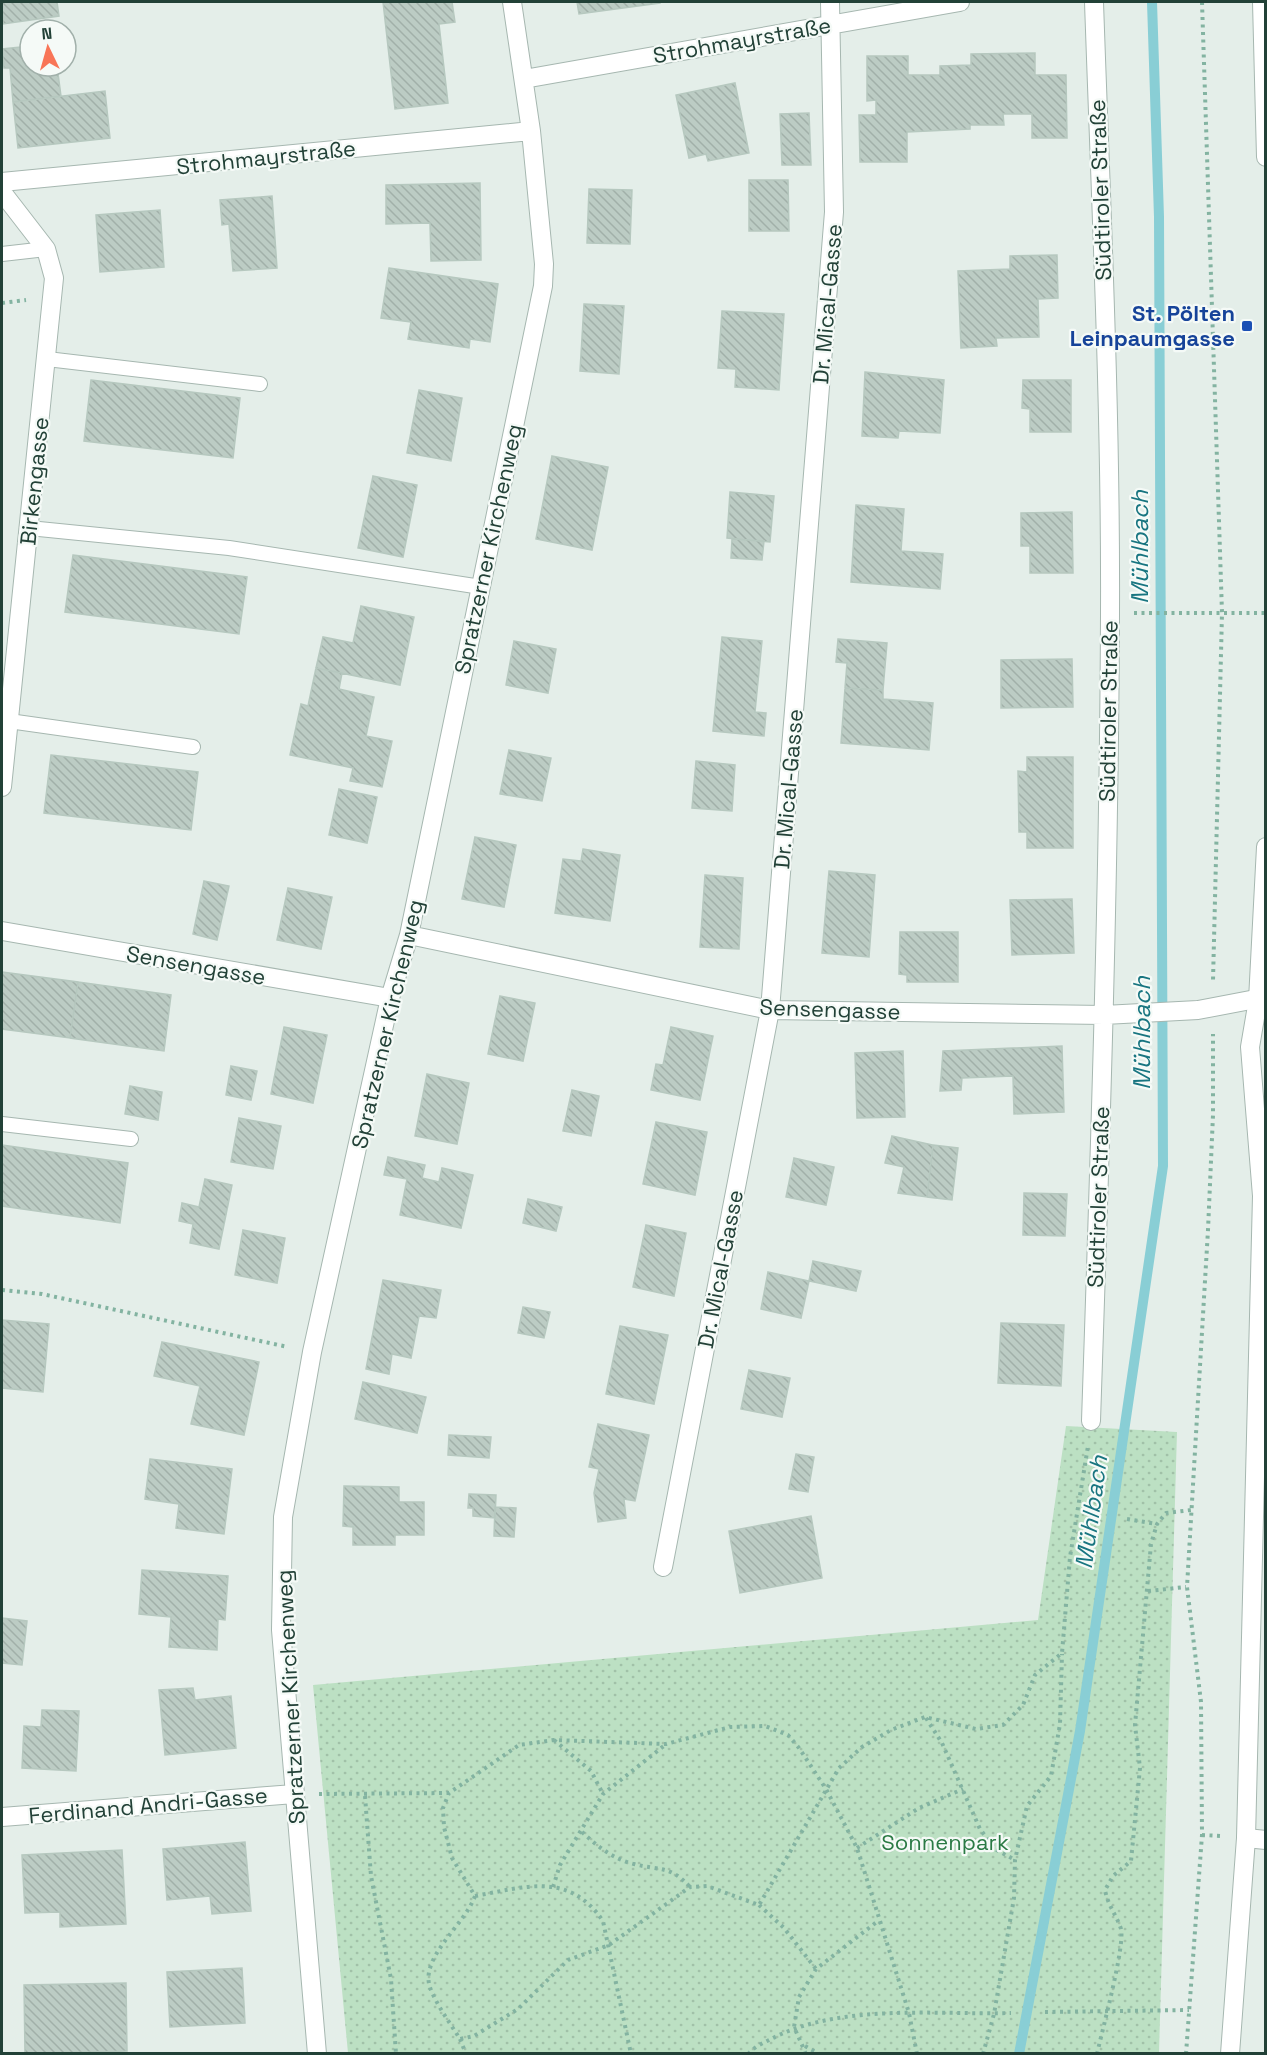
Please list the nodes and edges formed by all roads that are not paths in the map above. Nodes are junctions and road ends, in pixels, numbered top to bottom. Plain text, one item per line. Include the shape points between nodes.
1 (512, 2) edge
2 (830, 2) edge
3 (960, 2) edge
4 (1094, 2) edge
5 (1262, 2) edge
6 (831, 24) junction
7 (524, 79) junction
8 (531, 131) junction
9 (1266, 157) edge
10 (2, 182) edge
11 (2, 192) edge
12 (46, 249) junction
13 (2, 254) edge
14 (47, 359) junction
15 (260, 384) dead end
16 (29, 528) junction
17 (481, 587) junction
18 (9, 721) junction
19 (194, 747) dead end
20 (2, 787) edge
21 (1266, 847) edge
22 (2, 931) edge
23 (409, 935) junction
24 (390, 998) junction
25 (1262, 999) edge
26 (770, 1011) junction
27 (1104, 1016) junction
28 (2, 1124) edge
29 (131, 1139) dead end
30 (1091, 1421) road end
31 (663, 1567) dead end
32 (294, 1794) junction
33 (2, 1817) edge
34 (1246, 1838) junction
35 (1266, 1840) edge
36 (317, 2054) edge
37 (1230, 2054) edge

1 - 7 street, Spratzerner Kirchenweg
2 - 6 street, Dr. Mical-Gasse
3 - 6 street, Strohmayrstraße
4 - 27 street, Südtiroler Straße via 1110,613
5 - 9 street
6 - 7 street, Strohmayrstraße
6 - 26 street, Dr. Mical-Gasse via 834,212
7 - 8 street, Spratzerner Kirchenweg
8 - 10 street, Strohmayrstraße
8 - 17 street, Spratzerner Kirchenweg via 544,275
11 - 12 street, Birkengasse
12 - 13 lane
12 - 14 street, Birkengasse via 54,278
14 - 15 lane
14 - 16 street, Birkengasse
16 - 17 lane via 229,548
16 - 18 street, Birkengasse
17 - 23 street, Spratzerner Kirchenweg
18 - 19 lane
18 - 20 street, Birkengasse
21 - 25 street
22 - 24 street, Sensengasse
23 - 24 street, Spratzerner Kirchenweg
23 - 26 street, Sensengasse
24 - 32 street, Spratzerner Kirchenweg via 312,1352 283,1517 281,1630
25 - 27 street, Sensengasse via 1198,1010
25 - 34 street via 1250,1047 1262,1196
26 - 27 street, Sensengasse
26 - 31 street, Dr. Mical-Gasse
27 - 30 street, Südtiroler Straße
28 - 29 lane
32 - 33 street, Ferdinand Andri-Gasse
32 - 36 street, Spratzerner Kirchenweg
34 - 35 street
34 - 37 street

